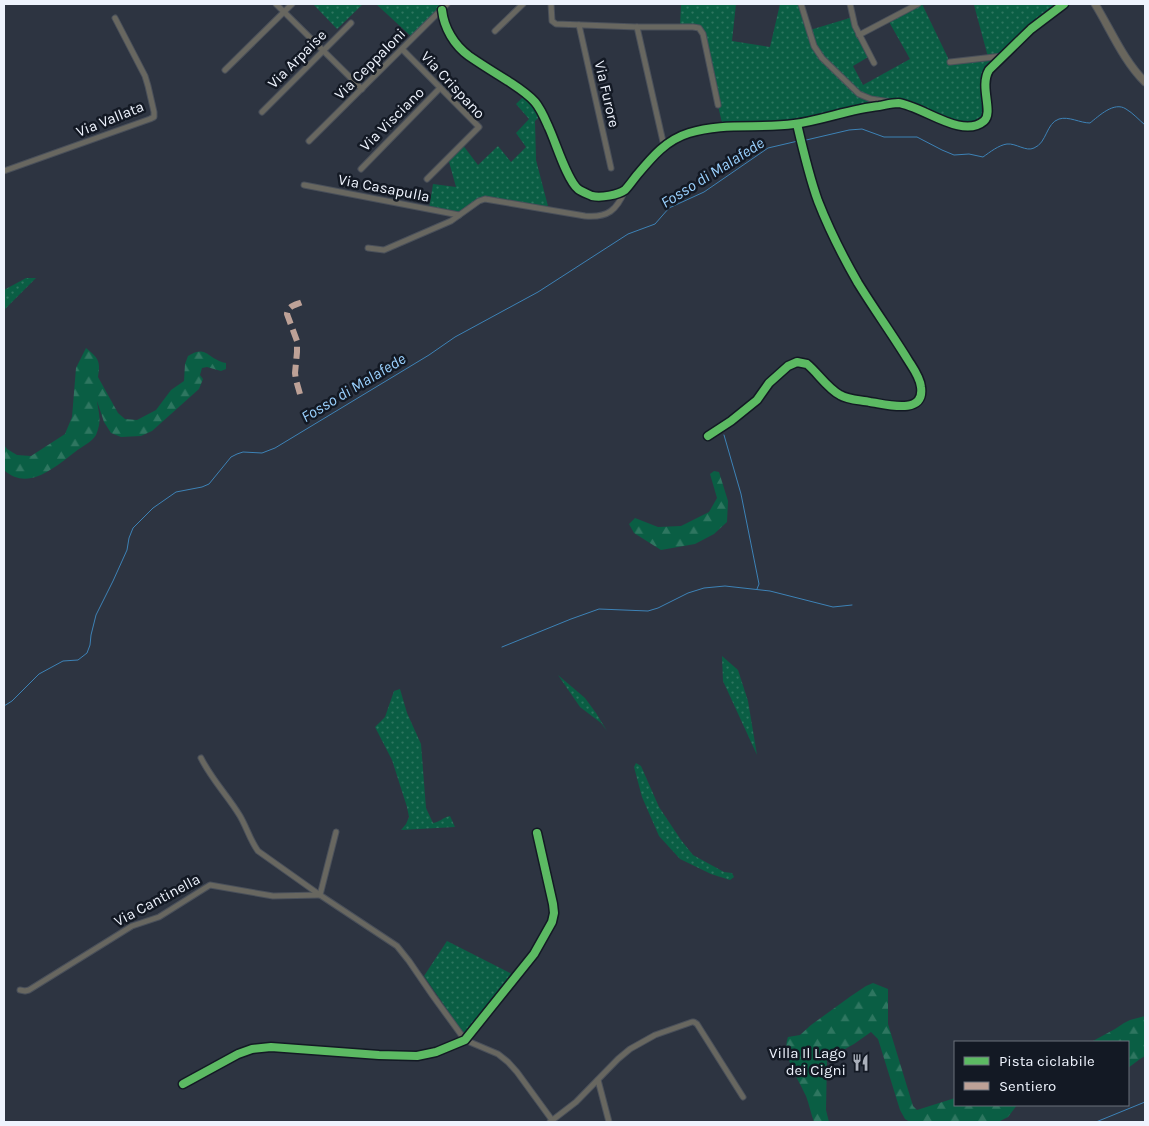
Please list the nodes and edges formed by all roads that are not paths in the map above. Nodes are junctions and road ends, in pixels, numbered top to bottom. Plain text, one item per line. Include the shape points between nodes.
1 (276, 4) edge
2 (292, 4) edge
3 (447, 4) edge
4 (523, 4) edge
5 (551, 4) edge
6 (801, 4) edge
7 (850, 4) edge
8 (918, 4) edge
9 (1064, 4) edge
10 (1095, 4) edge
11 (442, 10) junction
12 (284, 12) junction
13 (115, 18) dead end
14 (351, 23) dead end
15 (578, 25) junction
16 (638, 27) junction
17 (495, 31) dead end
18 (859, 35) junction
19 (324, 50) junction
20 (402, 50) junction
21 (1003, 56) junction
22 (950, 62) dead end
23 (874, 63) dead end
24 (225, 70) dead end
25 (1145, 82) edge
26 (440, 88) junction
27 (362, 89) junction
28 (898, 103) junction
29 (718, 105) dead end
30 (262, 112) dead end
31 (797, 124) junction
32 (309, 141) dead end
33 (664, 146) junction
34 (361, 168) dead end
35 (611, 168) dead end
36 (4, 171) edge
37 (427, 179) dead end
38 (304, 185) dead end
39 (625, 190) junction
40 (459, 216) junction
41 (368, 248) dead end
42 (708, 436) dead end
43 (201, 758) dead end
44 (336, 832) dead end
45 (538, 834) dead end
46 (320, 895) junction
47 (20, 990) dead end
48 (465, 1040) junction
49 (598, 1080) junction
50 (183, 1084) dead end
51 (743, 1097) dead end
52 (551, 1121) edge
53 (609, 1122) edge

1 - 12 street
2 - 12 street
3 - 11 street, Via Ceppaloni
4 - 17 street
5 - 15 street via 554,23
6 - 28 street via 815,48 825,61 860,94 874,100
7 - 18 street
8 - 18 street
9 - 21 street
10 - 25 main road via 1126,59
11 - 20 street, Via Ceppaloni
11 - 39 street via 452,38 462,50 535,102 570,179 578,189 599,197
12 - 19 street
12 - 24 street
13 - 36 street, Via Vallata via 147,81 154,117
14 - 19 street, Via Arpaise
15 - 16 street
15 - 35 street, Via Furore
16 - 29 street via 700,29
16 - 33 street
18 - 23 street
19 - 27 street
19 - 30 street, Via Arpaise
20 - 26 street, Via Crispano
20 - 27 street, Via Ceppaloni
21 - 22 street
21 - 28 street via 986,76 988,114 978,124 953,124
26 - 34 street, Via Visciano
26 - 37 street, Via Crispano via 480,127
27 - 32 street, Via Ceppaloni
28 - 31 street
31 - 33 street via 701,130
31 - 42 street via 818,200 858,283 917,375 921,396 914,404 902,407 844,397 808,365 797,362 773,379 758,399 734,419
33 - 39 street
38 - 40 street, Via Casapulla
39 - 40 street via 614,210 594,216 486,199
40 - 41 street via 384,250
43 - 46 street via 241,817 258,851
44 - 46 street
45 - 48 street via 553,904 552,922 531,959
46 - 47 street, Via Cantinella via 273,896 210,885 159,916 132,926 29,990
46 - 48 street via 396,946
48 - 50 street via 431,1054 408,1056 256,1048 236,1055
48 - 52 street via 498,1054 508,1062
49 - 51 street via 622,1055 638,1044 693,1022
49 - 52 street
49 - 53 street

